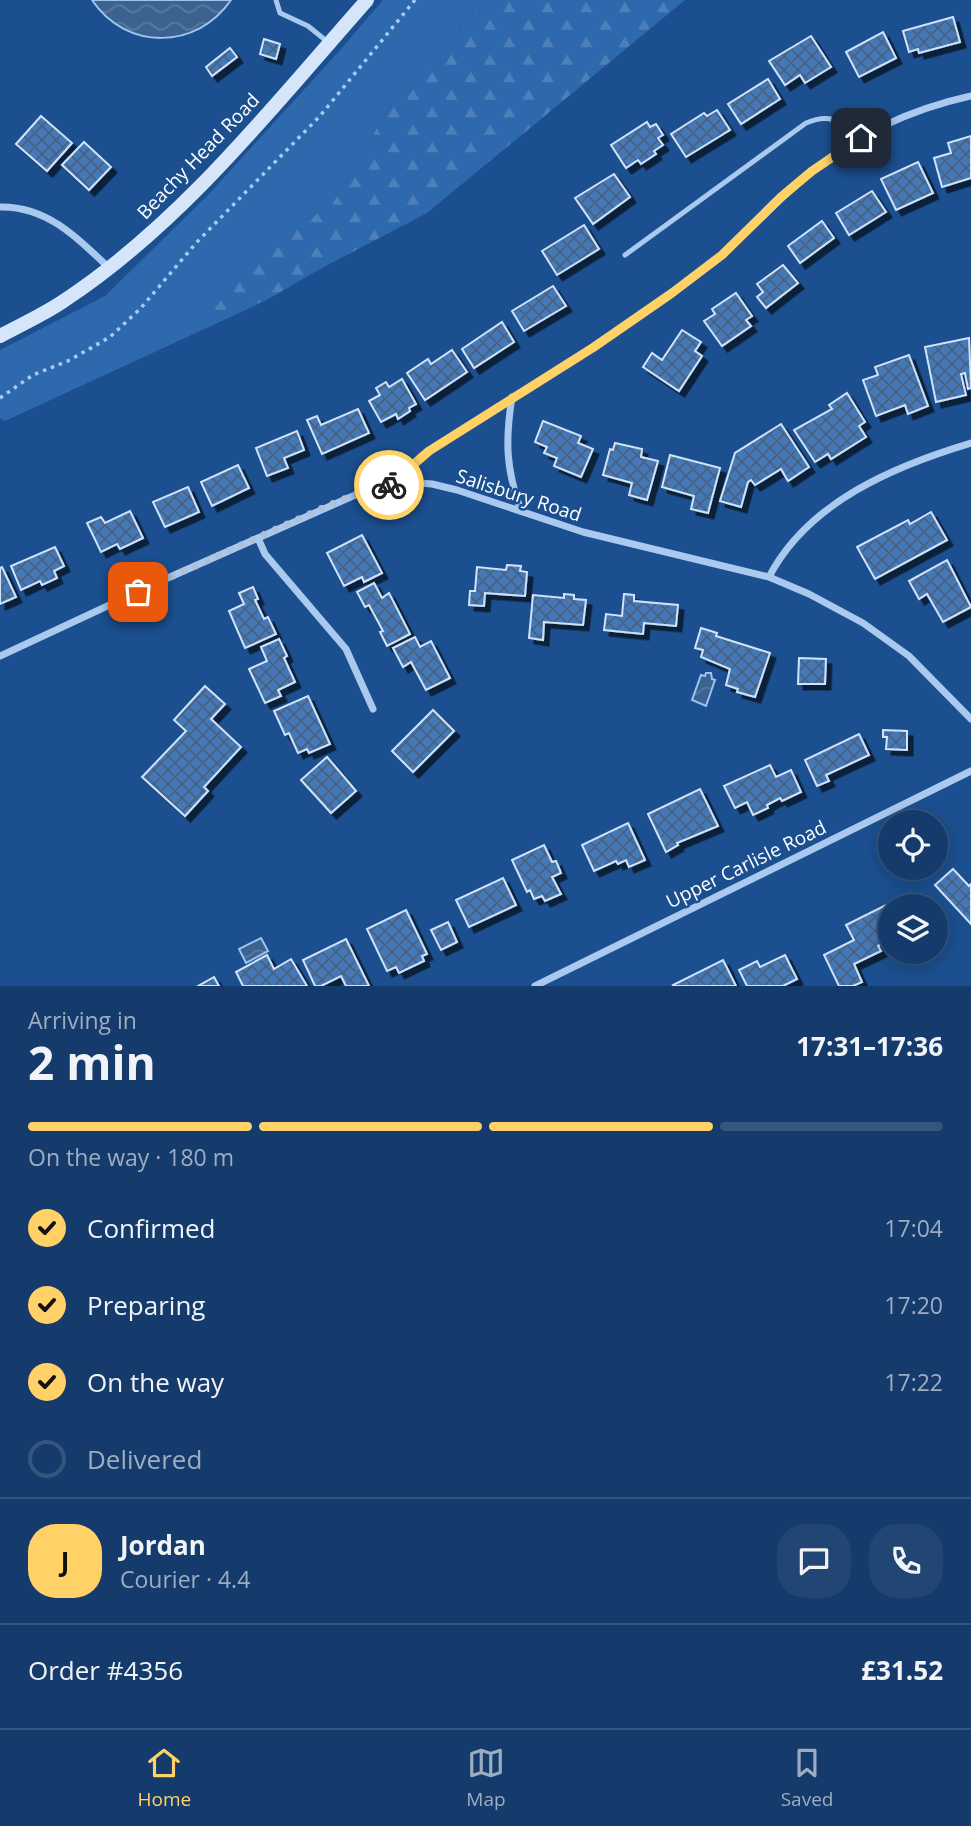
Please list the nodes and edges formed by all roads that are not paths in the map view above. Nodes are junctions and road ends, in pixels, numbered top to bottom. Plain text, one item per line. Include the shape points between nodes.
1 (276, 0) edge
2 (367, 0) edge
3 (329, 43) junction
4 (971, 96) edge
5 (861, 138) junction
6 (0, 207) edge
7 (625, 255) dead end
8 (108, 267) junction
9 (0, 336) edge
10 (513, 397) junction
11 (971, 443) edge
12 (406, 482) junction
13 (521, 511) junction
14 (258, 538) junction
15 (769, 577) junction
16 (0, 656) edge
17 (373, 709) dead end
18 (971, 719) edge
19 (971, 771) edge
20 (535, 986) edge

1 - 3 lane via 280,13 308,26
2 - 3 street, Beachy Head Road
3 - 8 street, Beachy Head Road via 177,209
4 - 5 street via 898,117
5 - 7 lane via 831,118 821,116 806,123
5 - 10 street via 812,171 722,255 682,285
6 - 8 street via 25,209 63,226
8 - 9 street, Beachy Head Road via 65,300
10 - 12 street via 429,451 414,464
10 - 13 street via 507,460
11 - 15 street via 922,458 855,490 807,526 779,556
12 - 13 street, Salisbury Road via 457,490
12 - 14 street, Salisbury Road via 371,488
13 - 15 street, Salisbury Road via 608,539
14 - 16 street, Salisbury Road
14 - 17 street via 265,554 346,649
15 - 18 street, Salisbury Road via 872,629 909,656
19 - 20 street, Upper Carlisle Road

